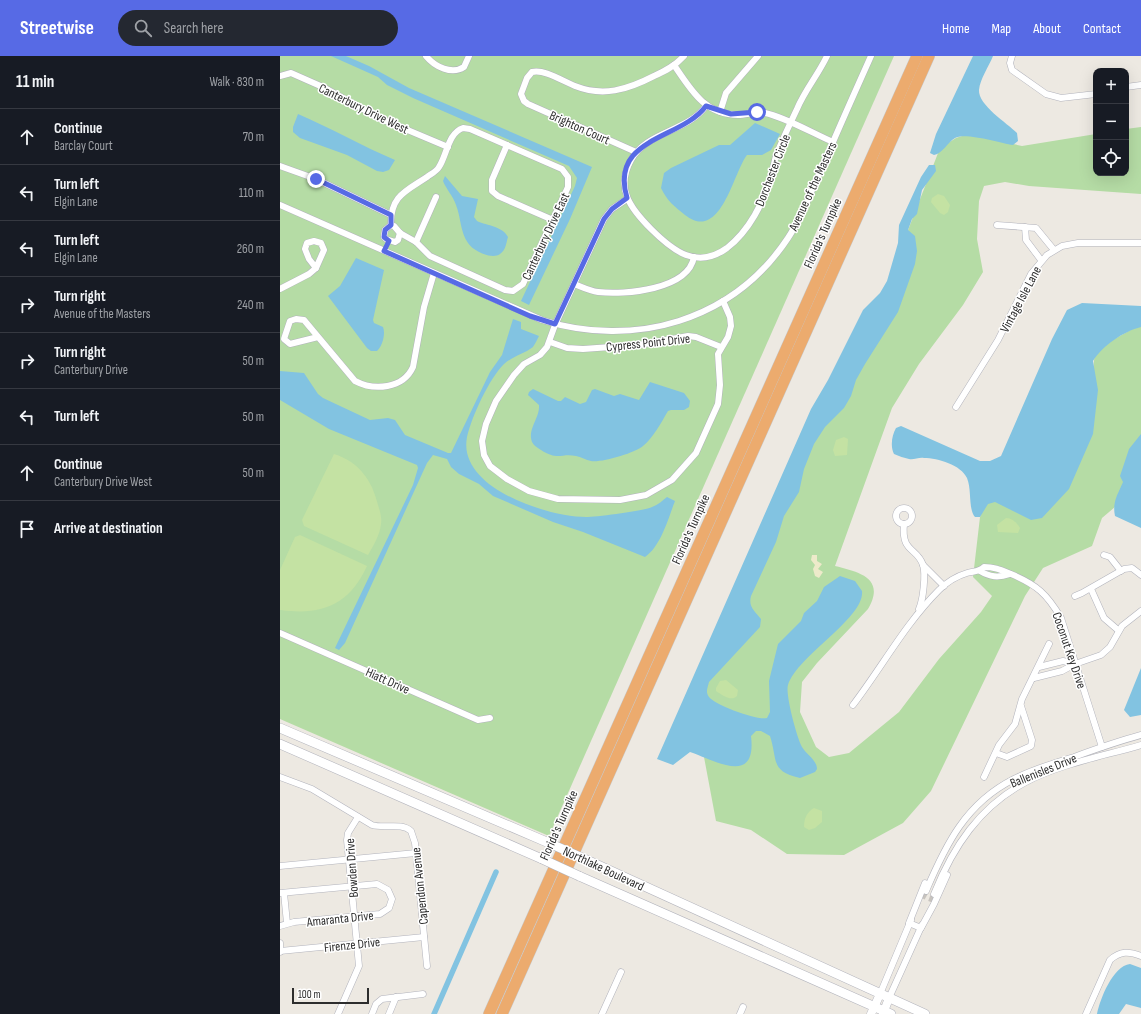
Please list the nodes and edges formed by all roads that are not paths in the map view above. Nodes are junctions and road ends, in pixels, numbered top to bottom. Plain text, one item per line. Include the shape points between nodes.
1 (426, 56) edge
2 (469, 56) edge
3 (684, 56) edge
4 (758, 56) edge
5 (827, 56) edge
6 (871, 56) edge
7 (917, 56) edge
8 (929, 56) edge
9 (1012, 56) edge
10 (674, 66) junction
11 (280, 76) edge
12 (1141, 85) edge
13 (1129, 87) edge
14 (1093, 94) edge
15 (706, 106) junction
16 (720, 112) junction
17 (791, 123) junction
18 (833, 142) junction
19 (507, 145) junction
20 (448, 148) junction
21 (636, 152) junction
22 (280, 166) edge
23 (436, 198) dead end
24 (627, 198) junction
25 (280, 205) edge
26 (391, 215) junction
27 (553, 220) junction
28 (391, 225) junction
29 (997, 225) dead end
30 (1025, 227) junction
31 (400, 233) junction
32 (389, 241) junction
33 (416, 242) junction
34 (1141, 243) edge
35 (1054, 250) junction
36 (384, 251) junction
37 (694, 257) junction
38 (1041, 260) junction
39 (316, 268) dead end
40 (434, 273) junction
41 (574, 284) junction
42 (280, 289) edge
43 (723, 301) junction
44 (555, 324) junction
45 (318, 337) junction
46 (550, 342) junction
47 (721, 347) junction
48 (956, 407) dead end
49 (904, 524) dead end
50 (1104, 555) dead end
51 (923, 565) junction
52 (980, 571) junction
53 (1121, 571) junction
54 (1010, 574) junction
55 (1141, 575) edge
56 (944, 586) junction
57 (1091, 589) junction
58 (1075, 596) dead end
59 (1141, 611) edge
60 (916, 614) junction
61 (1118, 630) junction
62 (282, 635) edge
63 (1049, 644) dead end
64 (1075, 664) junction
65 (1039, 667) junction
66 (1034, 678) junction
67 (853, 705) dead end
68 (1021, 705) junction
69 (490, 718) dead end
70 (280, 728) edge
71 (1141, 735) edge
72 (280, 744) edge
73 (1141, 745) edge
74 (1102, 747) junction
75 (996, 753) junction
76 (984, 777) dead end
77 (280, 778) edge
78 (358, 817) junction
79 (942, 852) junction
80 (416, 854) junction
81 (954, 854) junction
82 (349, 859) junction
83 (280, 866) edge
84 (932, 877) junction
85 (940, 880) junction
86 (352, 887) junction
87 (926, 891) tunnel mouth
88 (282, 893) edge
89 (934, 894) tunnel mouth
90 (922, 898) tunnel mouth
91 (931, 902) tunnel mouth
92 (355, 916) junction
93 (287, 923) junction
94 (909, 923) junction
95 (280, 926) edge
96 (541, 928) junction
97 (921, 928) junction
98 (424, 937) junction
99 (280, 943) edge
100 (356, 943) junction
101 (520, 944) junction
102 (280, 952) edge
103 (1141, 956) edge
104 (427, 966) dead end
105 (621, 972) dead end
106 (423, 994) dead end
107 (880, 994) junction
108 (396, 997) junction
109 (889, 998) junction
110 (743, 1007) dead end
111 (873, 1010) edge
112 (886, 1013) edge
113 (338, 1014) edge
114 (372, 1014) edge
115 (389, 1014) edge
116 (483, 1014) edge
117 (489, 1014) edge
118 (502, 1014) edge
119 (511, 1014) edge
120 (602, 1014) edge
121 (740, 1014) edge
122 (925, 1014) edge
123 (1086, 1014) edge

1 - 2 street via 452,71 459,71 464,67
3 - 10 street
4 - 16 street via 726,93
5 - 17 street, Dorchester Circle
6 - 18 street, Avenue of the Masters
7 - 101 highway, Florida's Turnpike
8 - 96 highway, Florida's Turnpike
9 - 14 street via 1012,70 1049,96 1065,98
10 - 15 street via 696,97
10 - 21 street, Brighton Court via 636,85 619,91 604,92 584,89 537,71 532,72 527,78 521,91 524,101
11 - 20 street, Canterbury Drive West via 291,73 325,88 366,112
12 - 13 street
15 - 16 street
15 - 21 street via 694,118 647,143
16 - 17 street via 738,115 766,113
17 - 18 street
17 - 37 street, Dorchester Circle via 776,157 767,190 748,225 723,250 709,256
18 - 43 street, Avenue of the Masters via 803,211 788,238 755,276
19 - 20 street, Canterbury Drive East via 466,128 455,133
19 - 27 street via 492,180 492,190 498,196
19 - 27 street, Canterbury Drive East via 562,169 567,174 569,184
20 - 26 street, Canterbury Drive East via 438,169 401,195 394,204
21 - 24 street via 626,172
22 - 26 street via 316,179
23 - 33 street
24 - 37 street, Dorchester Circle via 636,213 667,245 679,253
24 - 41 street via 609,212
25 - 36 street, Avenue of the Masters
26 - 28 street
27 - 33 street, Canterbury Drive East via 523,284 513,291 505,290 433,258
28 - 31 street, Canterbury Drive East
28 - 32 street via 384,233 384,237
29 - 30 street
30 - 35 street via 1036,228
30 - 38 street via 1026,240
31 - 32 street via 398,240
31 - 33 street, Canterbury Drive East
32 - 36 street
34 - 35 street, Vintage Isle Lane via 1078,243
35 - 38 street, Vintage Isle Lane
36 - 40 street, Avenue of the Masters
37 - 41 street via 691,268 684,276 652,288 627,292 599,292
38 - 48 street, Vintage Isle Lane via 1031,274 998,340
39 - 42 street
40 - 44 street, Avenue of the Masters via 530,316
40 - 45 street via 424,307 414,364 401,382 381,386 355,381
41 - 44 street
43 - 44 street, Avenue of the Masters via 675,323 634,331 586,331
43 - 47 street via 731,326 728,337
44 - 46 street
45 - 45 street via 304,320 299,318 290,321 284,339 290,344
46 - 47 street, Cypress Point Drive via 567,348 583,349 639,345 688,336
46 - 47 street via 540,355 520,367 504,387 486,424 482,446 490,466 507,479 533,493 558,499 620,500 639,497 656,490 679,474 696,453 718,404 720,385 717,359
49 - 51 street via 904,541
50 - 53 street via 1110,557
51 - 56 street
51 - 60 street via 922,597
52 - 54 street via 988,576 1000,577
52 - 54 street, Coconut Key Drive via 984,567 997,567
52 - 56 street, Coconut Key Drive via 961,575
53 - 55 street via 1132,568
53 - 57 street
54 - 64 street, Coconut Key Drive via 1037,587 1052,601 1061,618
56 - 60 street, Coconut Key Drive
57 - 58 street
57 - 61 street via 1104,618
59 - 61 street
60 - 67 street, Coconut Key Drive
61 - 64 street via 1110,647 1104,653
62 - 69 street, Hiatt Drive via 478,720
63 - 65 street
64 - 65 street via 1063,661
64 - 66 street via 1062,671
64 - 74 street, Coconut Key Drive
65 - 66 street
66 - 68 street
68 - 75 street via 1015,724
68 - 75 street via 1032,740 1030,746 1007,757
70 - 107 main road, Northlake Boulevard, bridge via 587,860
71 - 74 street, Ballenisles Drive
72 - 111 main road, Northlake Boulevard, bridge via 542,859
73 - 81 street, Ballenisles Drive via 1049,772 1026,782 1003,796 980,816 969,828
74 - 79 street, Ballenisles Drive via 1037,769 991,793 967,816
75 - 76 street
77 - 78 street, Capendon Avenue via 312,789
78 - 80 street, Capendon Avenue via 377,826 401,826 408,829 414,838
78 - 82 street, Bowden Drive via 348,836
79 - 84 street, Ballenisles Drive
79 - 94 street via 927,878
80 - 82 street
80 - 98 street, Capendon Avenue
81 - 85 street, Ballenisles Drive
81 - 97 street via 938,895
82 - 83 street
82 - 86 street, Bowden Drive
84 - 85 street
84 - 87 street, Ballenisles Drive
85 - 89 street, Ballenisles Drive
86 - 88 street, Amaranta Drive
86 - 92 street, Bowden Drive
86 - 92 street, Amaranta Drive via 380,885 388,890 392,899 389,908 384,912
88 - 93 street
90 - 94 street
91 - 97 street
92 - 93 street, Amaranta Drive
92 - 100 street, Bowden Drive
93 - 95 street, Amaranta Drive
94 - 97 street
94 - 107 street
96 - 118 highway, Florida's Turnpike
96 - 119 highway
97 - 109 street
98 - 100 street, Firenze Drive
98 - 104 street, Capendon Avenue
99 - 102 street, Firenze Drive
100 - 102 street, Firenze Drive
100 - 113 street, Bowden Drive via 359,966
101 - 116 highway
101 - 117 highway, Florida's Turnpike
103 - 123 street via 1125,952 1110,960
105 - 120 street
106 - 108 street
107 - 109 main road, Northlake Boulevard
107 - 111 street
108 - 114 street via 382,999 376,1004
108 - 115 street
109 - 112 street
109 - 122 main road, Northlake Boulevard
110 - 121 street
111 - 112 main road, Northlake Boulevard

